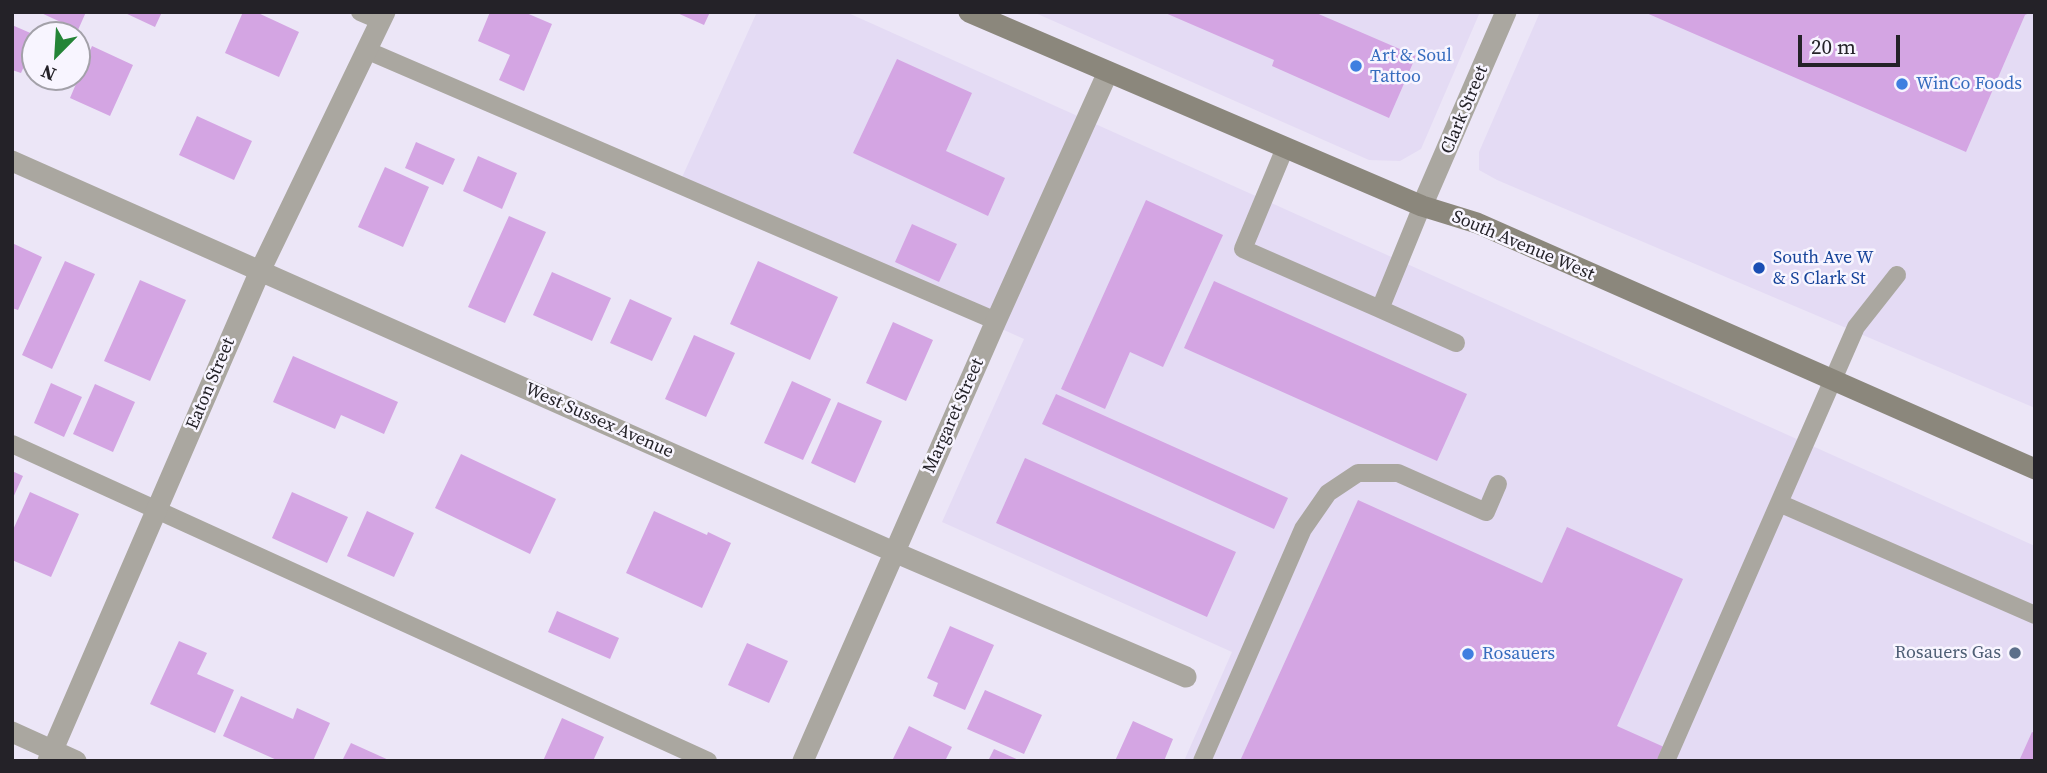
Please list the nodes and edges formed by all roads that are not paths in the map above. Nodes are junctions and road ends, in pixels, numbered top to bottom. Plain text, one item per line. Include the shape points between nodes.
1 (360, 12) edge
2 (969, 12) edge
3 (1506, 12) edge
4 (383, 16) edge
5 (366, 50) junction
6 (1108, 72) junction
7 (1284, 148) junction
8 (12, 161) edge
9 (1422, 206) junction
10 (260, 271) junction
11 (1897, 275) dead end
12 (1380, 309) junction
13 (996, 321) junction
14 (1456, 343) dead end
15 (1832, 381) junction
16 (12, 444) edge
17 (2035, 469) edge
18 (1498, 484) dead end
19 (1779, 503) junction
20 (157, 509) junction
21 (894, 552) junction
22 (2035, 615) edge
23 (1186, 677) dead end
24 (12, 732) edge
25 (50, 756) edge
26 (76, 761) edge
27 (708, 761) edge
28 (803, 761) edge
29 (1202, 761) edge
30 (1666, 761) edge

1 - 4 lane
2 - 6 street, South Avenue West
3 - 9 street, Clark Street
4 - 5 street, Eaton Street
5 - 10 street, Eaton Street
5 - 13 lane
6 - 7 street, South Avenue West
6 - 13 street, Margaret Street
7 - 9 street, South Avenue West
7 - 12 lane via 1243,249
8 - 10 street, West Sussex Avenue
9 - 12 lane
9 - 15 street, South Avenue West via 1477,223
10 - 20 street, Eaton Street
10 - 21 street, West Sussex Avenue
11 - 15 lane via 1856,327
12 - 14 lane
13 - 21 street, Margaret Street
15 - 17 street, South Avenue West
15 - 19 lane
16 - 20 lane
18 - 29 lane via 1486,512 1398,474 1358,473 1328,493 1303,529
19 - 22 lane
19 - 30 lane
20 - 25 street, Eaton Street
20 - 27 lane
21 - 23 street, West Sussex Avenue
21 - 28 street, Margaret Street
24 - 25 street
25 - 26 street

